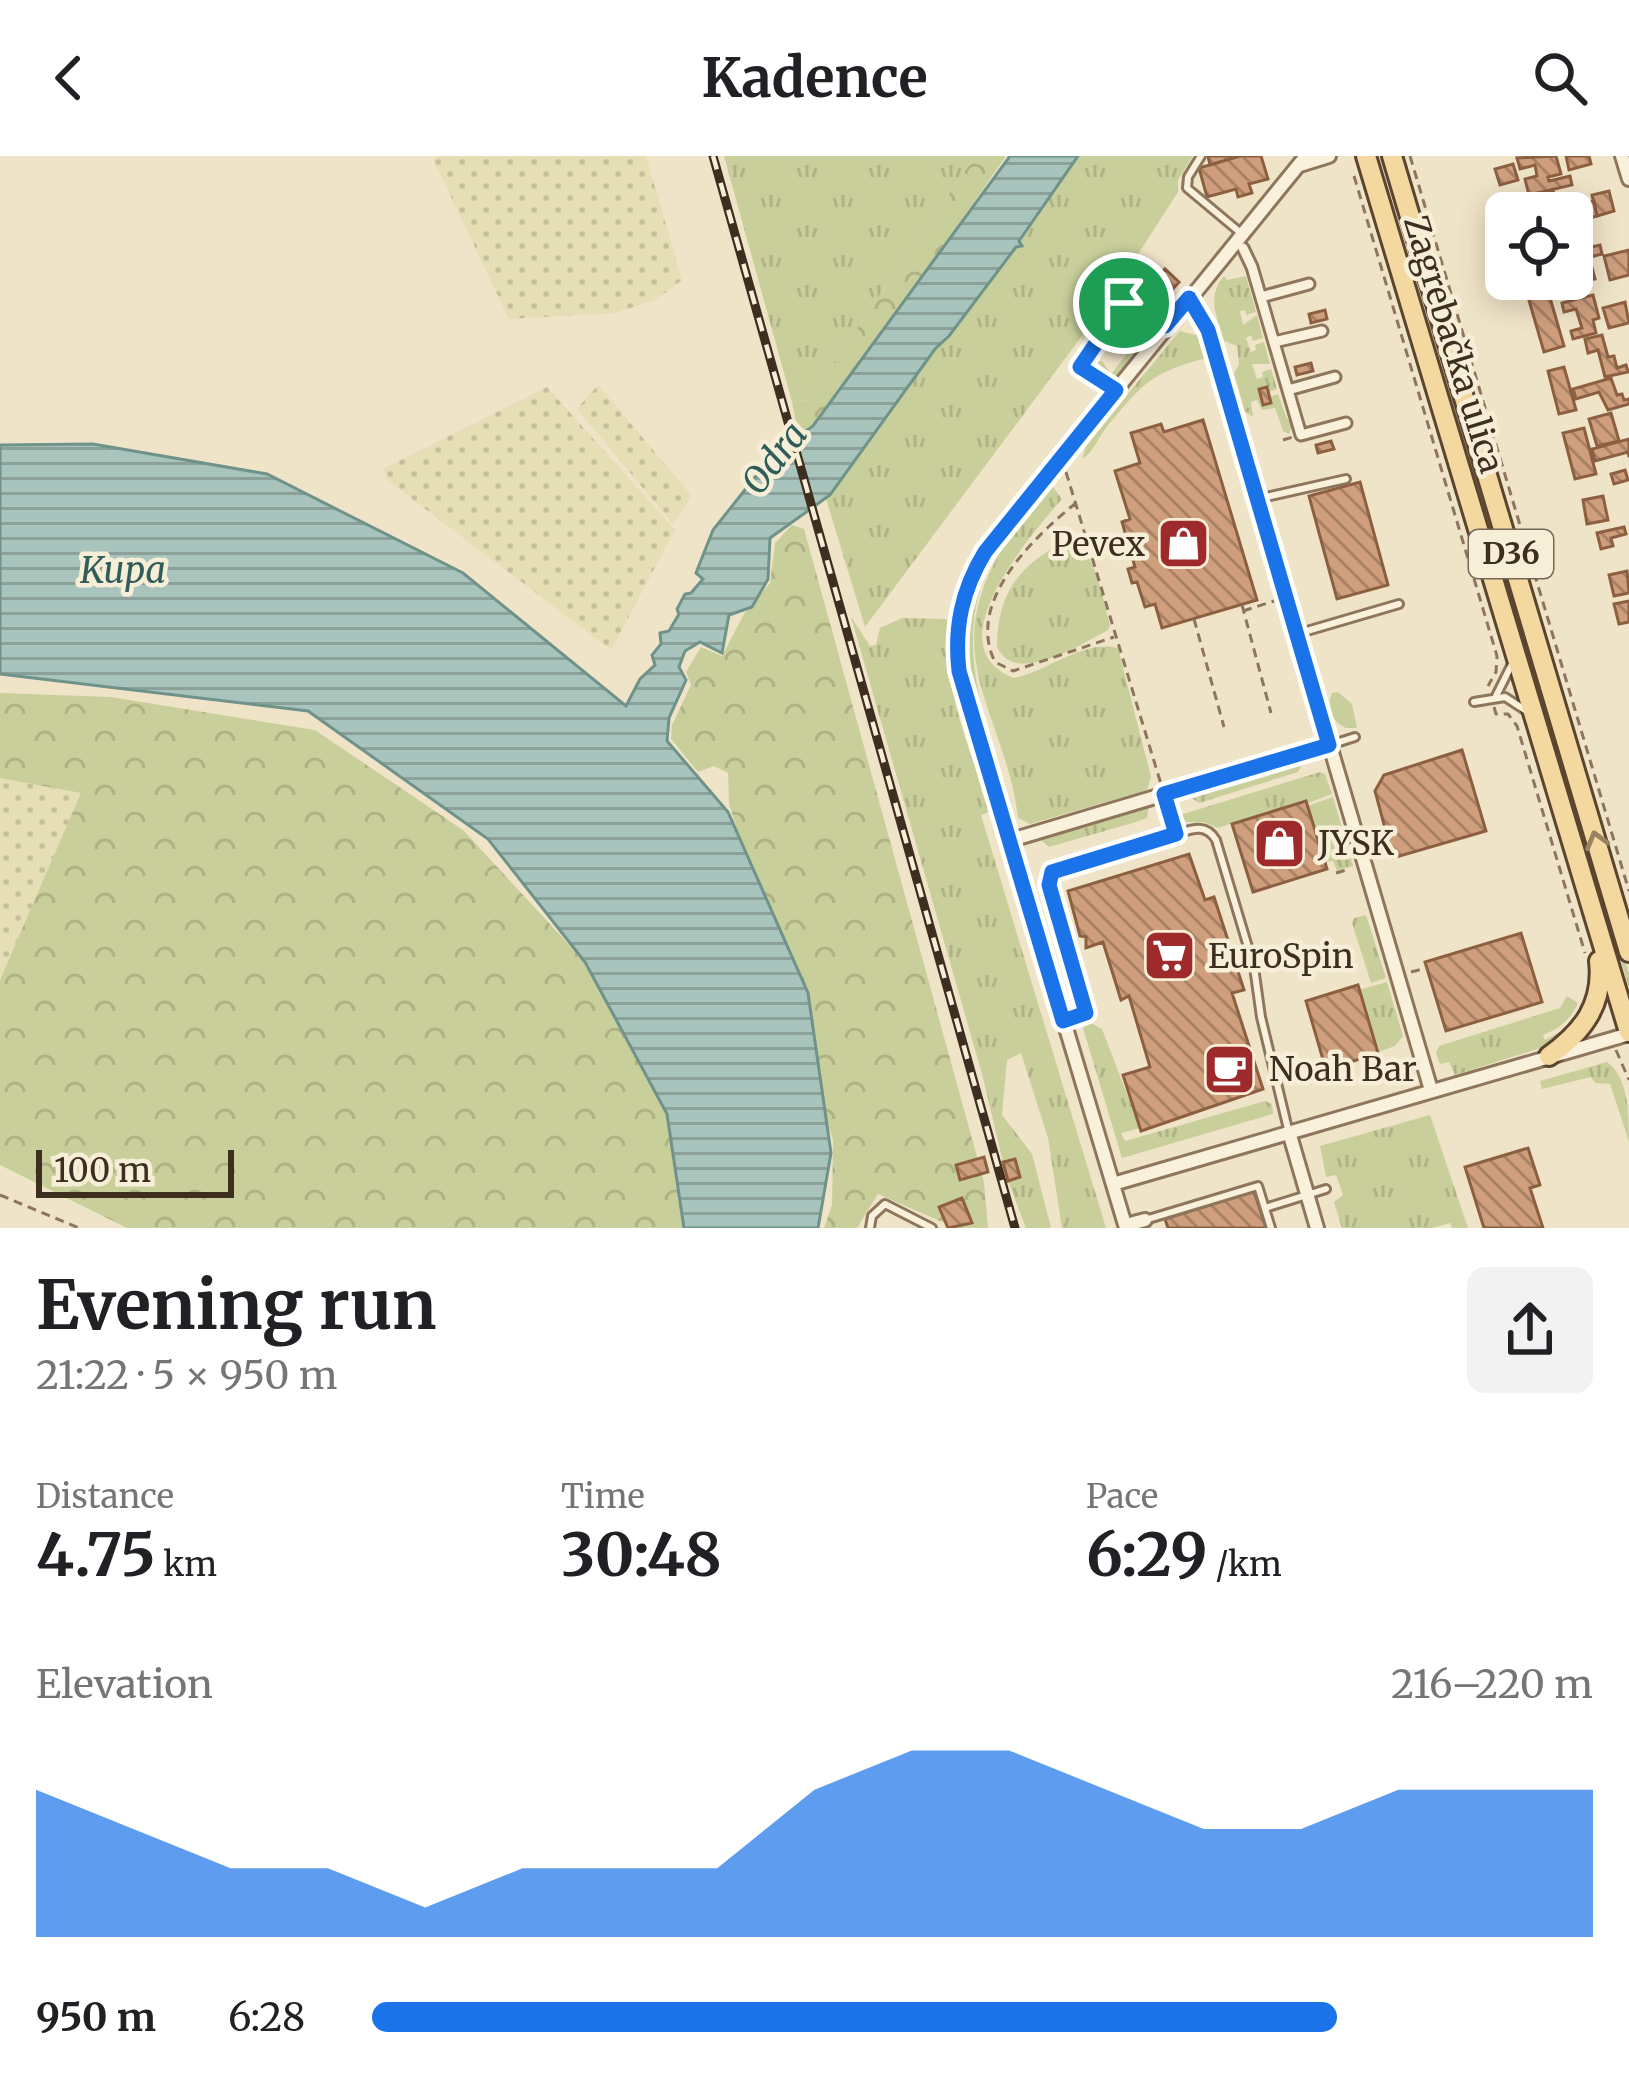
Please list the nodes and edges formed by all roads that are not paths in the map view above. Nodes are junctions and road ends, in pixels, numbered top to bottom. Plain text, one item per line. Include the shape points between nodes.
1 (1201, 156) edge
2 (1328, 156) edge
3 (1393, 156) edge
4 (1622, 156) edge
5 (1302, 161) edge
6 (1368, 162) edge
7 (1629, 179) edge
8 (1242, 241) junction
9 (1310, 284) dead end
10 (1261, 297) junction
11 (1189, 298) junction
12 (1165, 326) junction
13 (1322, 331) dead end
14 (1274, 342) junction
15 (1335, 377) dead end
16 (1116, 390) junction
17 (1288, 390) junction
18 (1346, 423) dead end
19 (1346, 478) dead end
20 (1257, 499) junction
21 (1399, 604) dead end
22 (1297, 634) junction
23 (1515, 652) junction
24 (1494, 696) junction
25 (1474, 702) dead end
26 (1539, 732) junction
27 (1355, 737) dead end
28 (1329, 745) junction
29 (1164, 794) junction
30 (1176, 834) junction
31 (1007, 841) junction
32 (1598, 927) junction
33 (1629, 952) edge
34 (1063, 1021) junction
35 (1623, 1035) edge
36 (1549, 1056) junction
37 (1431, 1090) junction
38 (1289, 1132) junction
39 (1112, 1184) junction
40 (1326, 1189) dead end
41 (1308, 1195) junction
42 (1265, 1208) junction
43 (1145, 1220) joint
44 (1126, 1227) edge
45 (870, 1228) edge
46 (932, 1228) edge
47 (1271, 1228) edge
48 (1318, 1228) edge

1 - 8 lane via 1187,188
2 - 5 street
33 -> 3 main road, Zagrebačka ulica / D36
4 - 7 street
5 - 8 street
6 - 23 main road, Zagrebačka ulica / D36
8 - 10 street
8 - 11 street
9 - 10 street
10 - 14 street
11 - 12 street
11 - 20 street via 1208,330
12 - 16 street
12 - 16 lane via 1136,301 1124,303 1080,367
13 - 14 street
14 - 17 street
15 - 17 street
16 - 31 street via 985,552 959,616 959,671
17 - 18 street via 1301,435
19 - 20 lane
20 - 22 street
21 - 22 lane
22 - 28 street
23 - 24 lane
23 - 26 main road, Zagrebačka ulica / D36
24 - 25 lane
24 - 26 lane via 1520,705
26 - 32 main road, Zagrebačka ulica / D36
27 - 28 lane
28 - 29 street
28 - 37 street
29 - 30 lane
29 - 31 street
30 - 34 lane via 1050,875 1086,1013
30 - 38 lane via 1202,828 1216,841 1254,967
31 - 34 street
32 - 35 main road, Zagrebačka ulica / D36
32 - 36 main road via 1598,997 1580,1030
34 - 39 street
35 - 36 street
36 - 37 street
37 - 38 street
38 - 39 street
38 - 41 street
39 - 44 street
40 - 41 lane
41 - 42 lane
41 - 48 street
42 - 43 lane via 1258,1186
42 - 47 lane
43 - 44 street
45 - 46 lane via 885,1204

